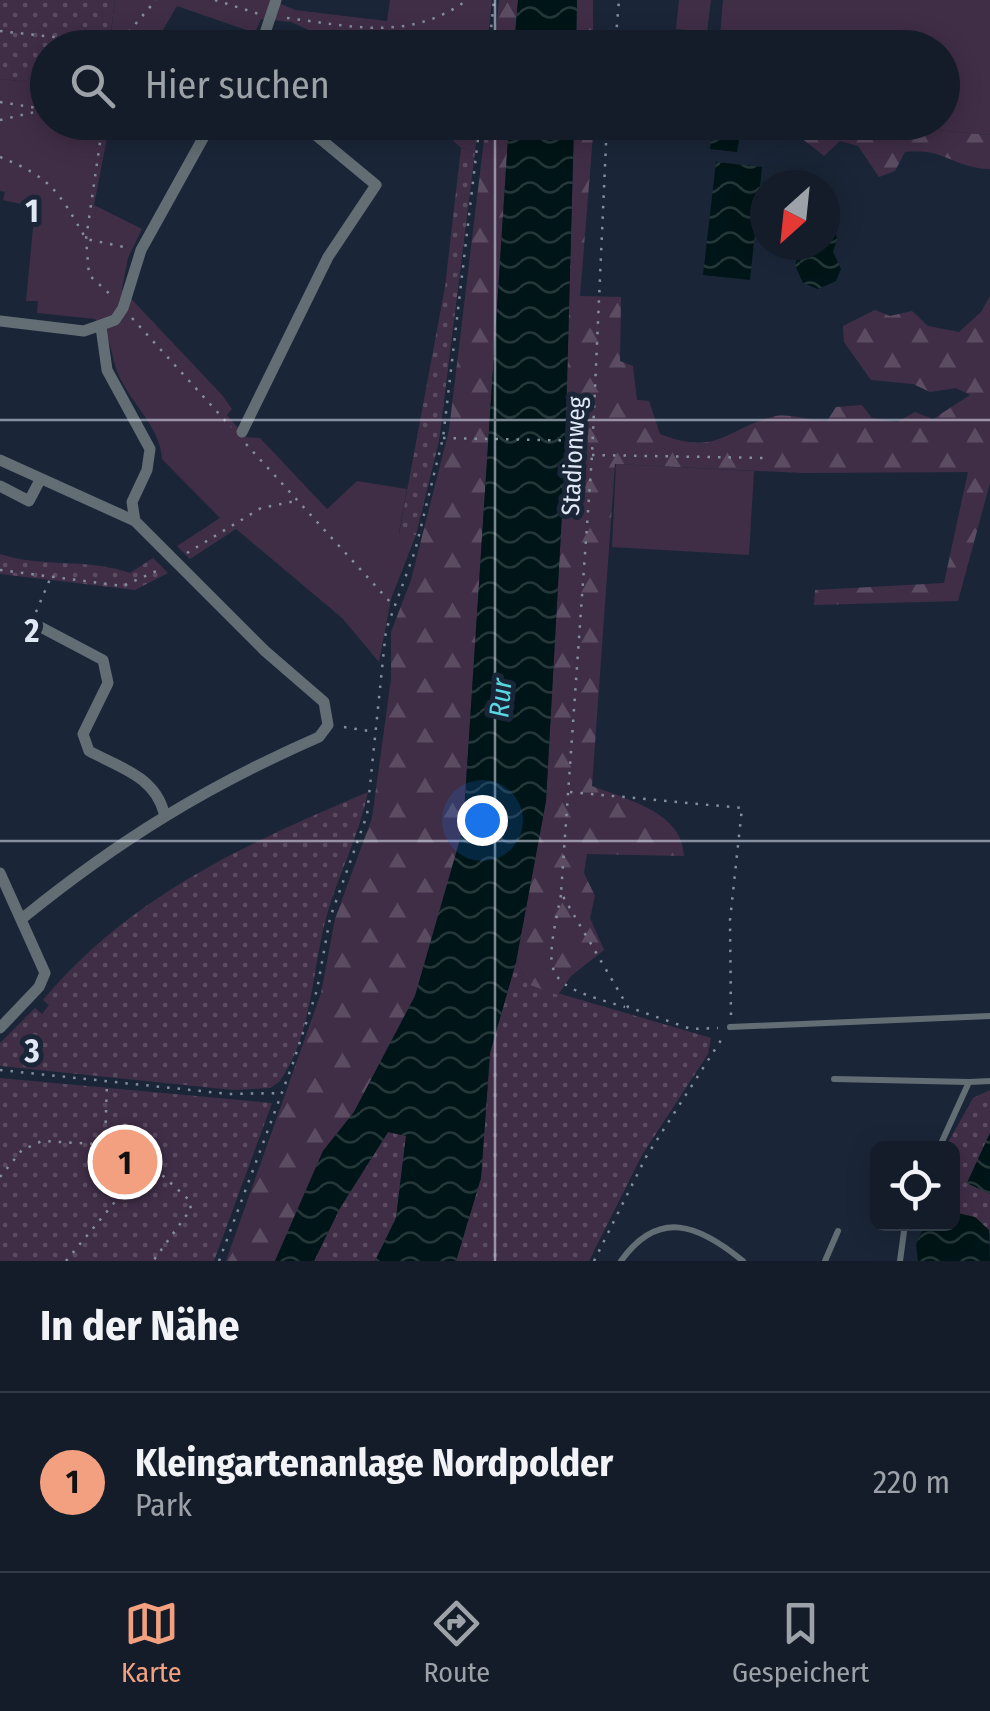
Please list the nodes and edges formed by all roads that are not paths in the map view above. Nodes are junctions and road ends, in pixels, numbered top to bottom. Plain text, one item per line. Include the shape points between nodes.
1 (276, 0) edge
2 (267, 30) edge
3 (202, 140) edge
4 (322, 140) edge
5 (0, 322) edge
6 (100, 327) junction
7 (242, 432) dead end
8 (0, 460) edge
9 (40, 480) junction
10 (0, 486) edge
11 (135, 521) junction
12 (33, 623) road end
13 (164, 813) junction
14 (0, 874) edge
15 (24, 918) junction
16 (990, 1016) edge
17 (730, 1027) road end
18 (0, 1028) edge
19 (834, 1079) dead end
20 (969, 1082) junction
21 (990, 1082) edge
22 (942, 1141) edge
23 (904, 1231) edge
24 (838, 1232) dead end
25 (621, 1261) edge
26 (742, 1261) edge
27 (825, 1261) edge
28 (900, 1261) edge

1 - 2 street
3 - 6 street via 141,250 124,308
4 - 7 street via 376,185 328,257
5 - 6 street
6 - 11 street via 108,370 150,449 132,502
8 - 9 street
9 - 10 street via 30,501
9 - 11 street via 62,484
11 - 13 street via 324,702 328,725 319,737
12 - 13 street via 104,660 108,683 83,743 150,783
13 - 15 street
14 - 15 street
15 - 18 street via 44,963 44,980
16 - 17 lane
19 - 20 lane
20 - 21 lane
20 - 22 lane
23 - 28 lane
24 - 27 lane
25 - 26 lane via 647,1235 681,1225

